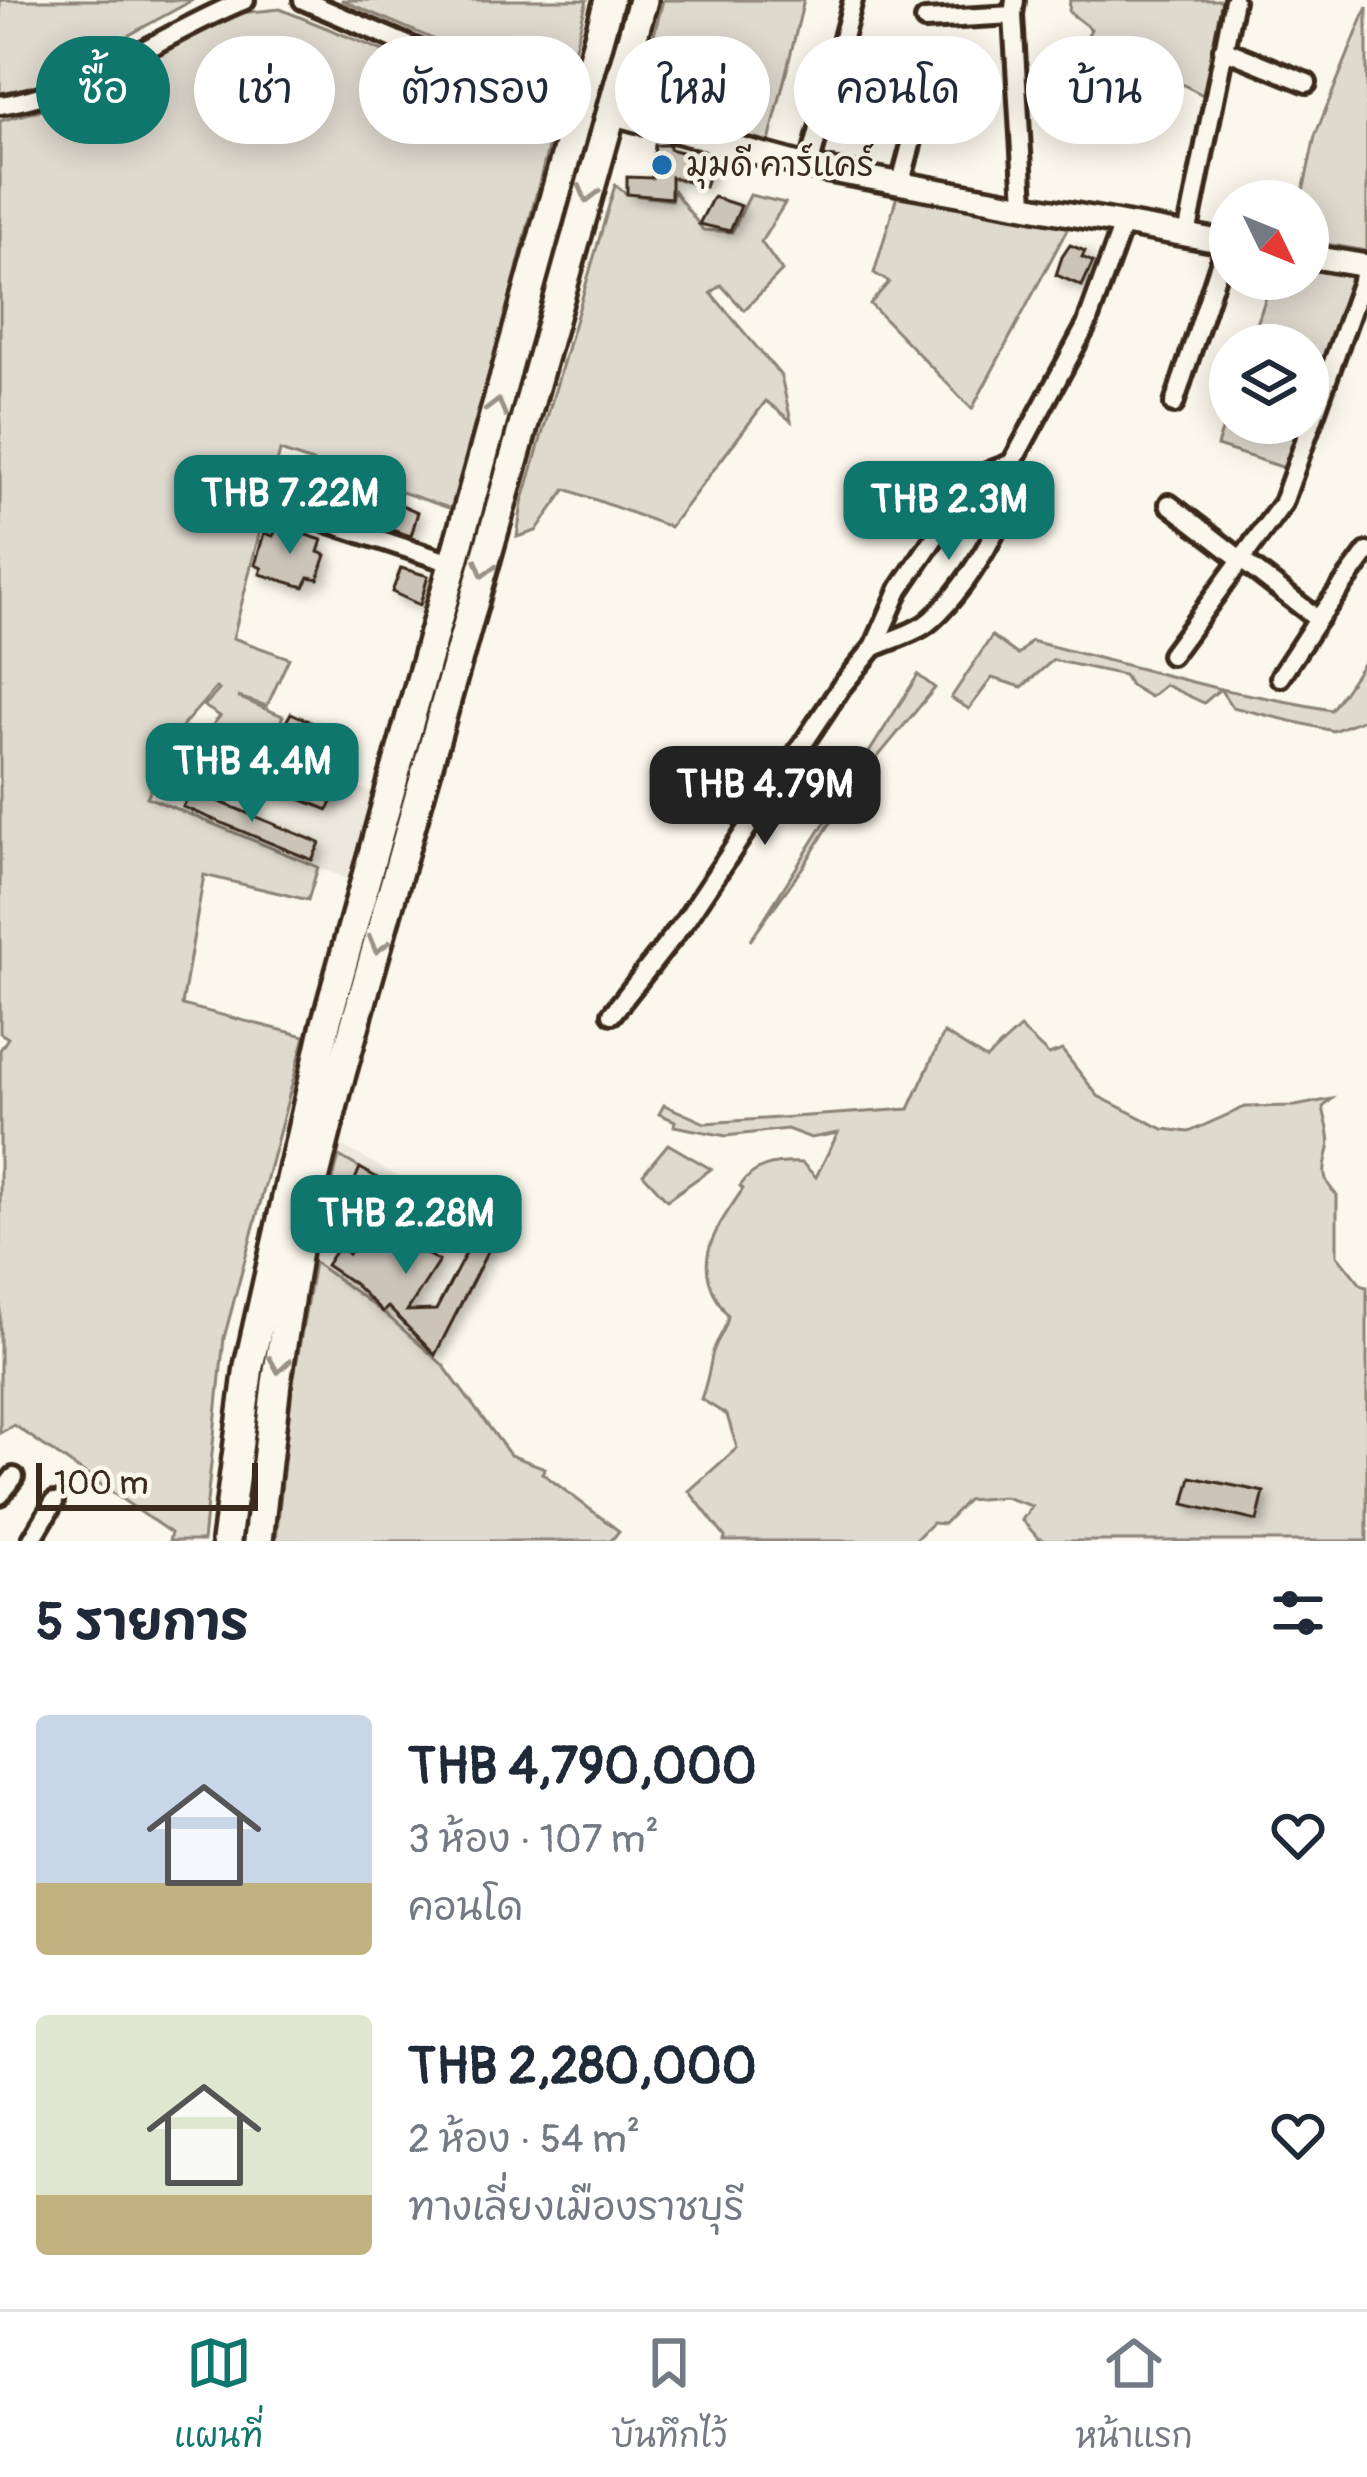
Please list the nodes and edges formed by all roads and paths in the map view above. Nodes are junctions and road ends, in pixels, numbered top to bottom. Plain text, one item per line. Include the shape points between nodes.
1 (245, 0) edge
2 (303, 0) edge
3 (609, 0) edge
4 (643, 0) edge
5 (853, 0) edge
6 (1234, 0) edge
7 (1014, 7) edge
8 (925, 20) dead end
9 (387, 36) edge
10 (1223, 50) junction
11 (591, 64) edge
12 (1307, 83) dead end
13 (0, 106) edge
14 (611, 113) junction
15 (569, 144) edge
16 (911, 144) edge
17 (809, 167) junction
18 (901, 182) junction
19 (1024, 203) junction
20 (1123, 224) junction
21 (1186, 235) junction
22 (1209, 239) edge
23 (1329, 260) edge
24 (1367, 267) edge
25 (1209, 299) edge
26 (1174, 404) dead end
27 (1012, 463) junction
28 (1169, 504) dead end
29 (287, 518) dead end
30 (1367, 551) edge
31 (1242, 560) junction
32 (454, 564) junction
33 (1318, 619) junction
34 (874, 647) junction
35 (1171, 655) dead end
36 (1280, 677) dead end
37 (612, 1014) dead end
38 (324, 1085) junction
39 (14, 1477) dead end
40 (0, 1495) edge
41 (54, 1502) dead end
42 (31, 1541) edge
43 (226, 1541) edge
44 (258, 1541) edge

1 - 13 street via 64,89
2 - 9 street
3 - 11 main road
4 - 14 main road
5 - 17 street
6 - 10 street
7 - 8 street
7 - 19 street
10 - 12 street
10 - 21 street
14 - 17 street
14 -> 38 main road
32 -> 15 main road
16 - 18 street
17 - 18 street
18 - 19 street
19 - 20 street
20 - 21 street
20 - 27 street via 1086,326
21 - 22 street
23 - 24 street
24 - 31 street via 1282,503
25 - 26 street
27 - 34 street via 989,472 952,512 899,590
27 - 34 street via 1016,479 991,540 962,584 926,624
28 - 31 street
29 - 32 street via 311,517
30 - 33 street
31 - 33 street
31 - 35 street
32 - 38 main road
33 - 36 street
34 - 37 street
38 - 43 main road via 249,1366
38 -> 44 main road
39 - 40 street
41 - 42 street

